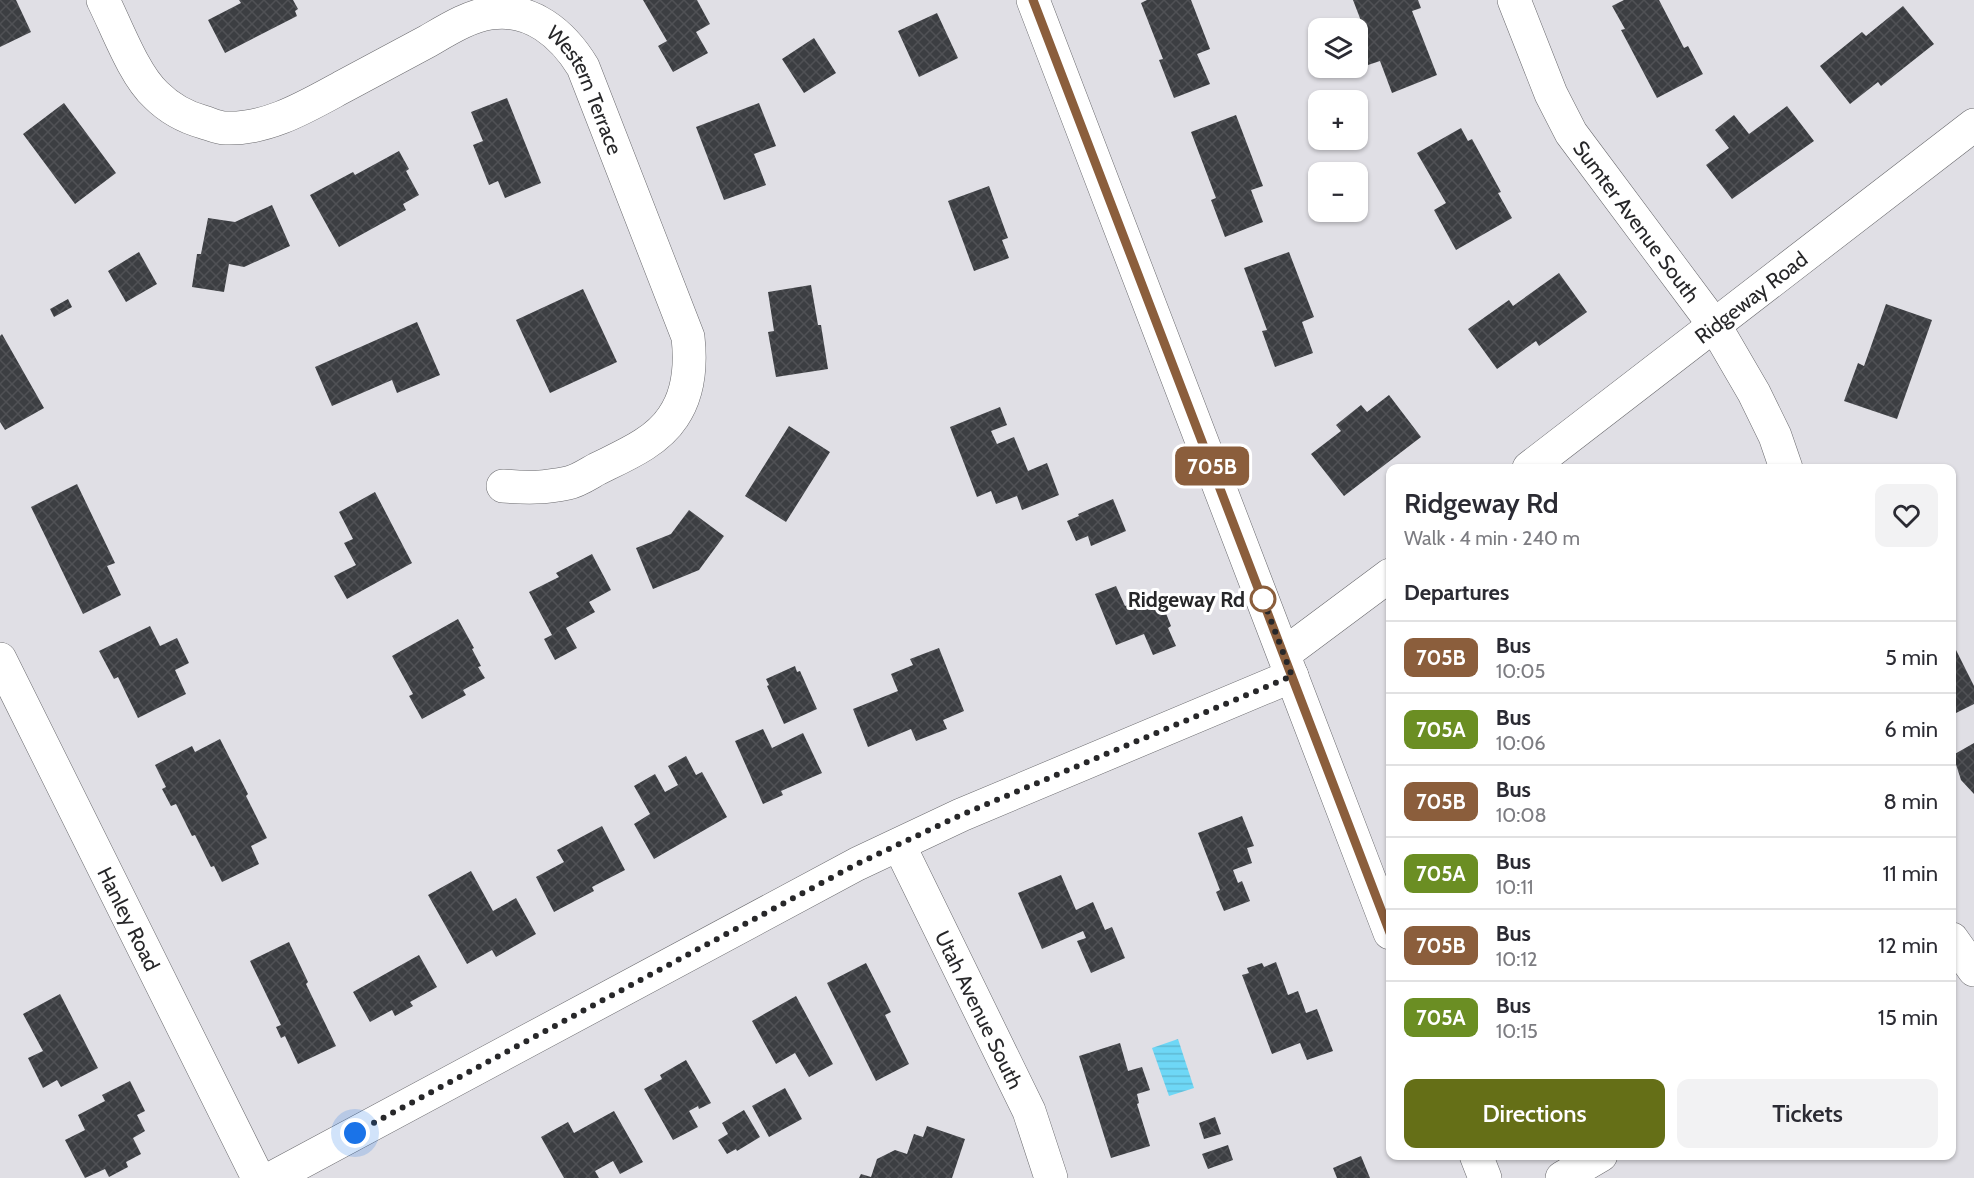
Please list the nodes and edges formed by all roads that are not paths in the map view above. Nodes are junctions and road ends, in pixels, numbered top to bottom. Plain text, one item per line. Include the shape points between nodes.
1 (103, 0) edge
2 (1033, 0) edge
3 (1514, 0) edge
4 (1974, 125) edge
5 (1715, 326) junction
6 (1534, 464) edge
7 (1785, 464) edge
8 (504, 486) dead end
9 (1386, 579) edge
10 (0, 659) edge
11 (1288, 665) junction
12 (899, 844) junction
13 (1386, 922) edge
14 (1478, 1160) edge
15 (1593, 1160) edge
16 (258, 1178) edge
17 (272, 1178) edge
18 (1051, 1178) edge
19 (1485, 1178) edge
20 (1562, 1178) edge

1 - 8 street, Western Terrace via 139,73 154,94 184,115 223,128 255,126 283,117 461,23 490,13 524,14 557,33 572,49 583,67 688,337 688,377 673,418 638,448 571,482 535,489
2 - 11 street
3 - 5 street, Sumter Avenue South via 1551,94 1571,133
4 - 5 street, Ridgeway Road
5 - 6 street, Ridgeway Road
5 - 7 street, Sumter Avenue South via 1759,404
9 - 11 street
10 - 16 street, Hanley Road
11 - 12 street
11 - 13 street
12 - 17 street
12 - 18 street, Utah Avenue South via 1029,1111
14 - 19 street
15 - 20 street

